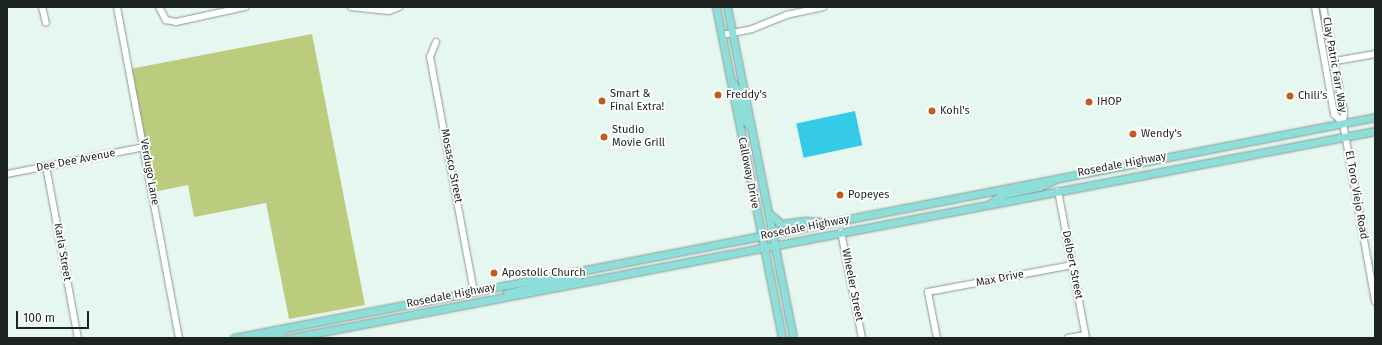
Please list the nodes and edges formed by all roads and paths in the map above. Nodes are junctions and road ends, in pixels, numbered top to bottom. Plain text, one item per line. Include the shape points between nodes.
1 (42, 7) edge
2 (118, 7) edge
3 (159, 7) edge
4 (245, 7) edge
5 (351, 7) edge
6 (399, 7) edge
7 (716, 7) edge
8 (727, 7) edge
9 (823, 7) edge
10 (1315, 7) edge
11 (1323, 7) edge
12 (371, 8) edge
13 (228, 9) edge
14 (46, 23) dead end
15 (732, 33) junction
16 (722, 35) junction
17 (436, 42) dead end
18 (1375, 54) edge
19 (1334, 61) junction
20 (730, 77) junction
21 (1375, 117) edge
22 (1343, 123) junction
23 (751, 128) junction
24 (1375, 131) edge
25 (1346, 136) junction
26 (145, 147) junction
27 (46, 166) junction
28 (7, 174) edge
29 (1060, 177) junction
30 (1058, 191) junction
31 (990, 204) junction
32 (769, 211) junction
33 (838, 222) junction
34 (841, 232) junction
35 (773, 234) junction
36 (761, 236) junction
37 (775, 244) junction
38 (763, 247) junction
39 (635, 261) junction
40 (1072, 265) junction
41 (584, 271) junction
42 (588, 281) junction
43 (474, 292) junction
44 (484, 301) junction
45 (1375, 301) edge
46 (383, 309) junction
47 (283, 328) junction
48 (306, 336) edge
49 (1086, 336) edge
50 (78, 338) edge
51 (179, 338) edge
52 (234, 338) edge
53 (260, 338) edge
54 (290, 338) edge
55 (782, 338) edge
56 (793, 338) edge
57 (862, 338) edge
58 (937, 338) edge
59 (1068, 338) edge

1 - 14 street
2 - 26 street, Verdugo Lane
3 - 13 street via 163,17 170,22
4 - 13 street
5 - 12 street
6 - 12 street via 389,11
7 - 16 main road, Calloway Drive
8 - 15 main road, Calloway Drive
9 - 15 street via 793,13 760,27
10 - 22 street via 1334,114
11 - 19 street, Clay Patric Farr Way
15 - 16 street
15 - 23 main road, Calloway Drive
16 - 20 main road, Calloway Drive
17 - 43 street, Mosasco Street via 430,57
18 - 19 street
19 - 22 street, Clay Patric Farr Way via 1344,112
20 - 23 main road via 739,93 743,118
20 - 36 main road, Calloway Drive
21 - 22 main road, Rosedale Highway
22 - 25 street, El Toro Viejo Road
22 - 29 main road, Rosedale Highway
23 - 32 main road, Calloway Drive
24 - 25 main road, Rosedale Highway
25 - 30 main road, Rosedale Highway
25 - 45 street, El Toro Viejo Road
26 - 27 street, Dee Dee Avenue
26 - 51 street, Verdugo Lane
27 - 28 street, Dee Dee Avenue
27 - 50 street, Karla Street
29 - 31 main road via 1038,187 1001,196
29 - 33 main road, Rosedale Highway
30 - 31 main road, Rosedale Highway
30 - 40 street, Delbert Street
31 - 34 main road, Rosedale Highway
32 - 33 main road via 774,220 781,224 807,221
32 - 35 main road, Calloway Drive
33 - 35 main road, Rosedale Highway
34 - 37 main road, Rosedale Highway
34 - 57 street, Wheeler Street
35 - 36 main road, Rosedale Highway
35 - 37 main road, Calloway Drive
36 - 38 main road, Calloway Drive
36 - 39 main road, Rosedale Highway
37 - 38 main road, Rosedale Highway
37 - 56 main road, Calloway Drive
38 - 42 main road, Rosedale Highway
38 - 55 main road, Calloway Drive
39 - 41 main road, Rosedale Highway
39 - 42 main road via 621,268 592,274
40 - 49 street, Delbert Street
40 - 58 street, Max Drive via 928,292
41 - 43 main road, Rosedale Highway
41 - 44 main road via 577,277 517,289
42 - 44 main road, Rosedale Highway
43 - 46 main road, Rosedale Highway
44 - 48 main road, Rosedale Highway
46 - 47 main road, Rosedale Highway
46 - 48 main road via 365,317 313,328
47 - 52 main road, Rosedale Highway
47 - 53 main road via 282,334
48 - 54 main road, Rosedale Highway
49 - 59 street

